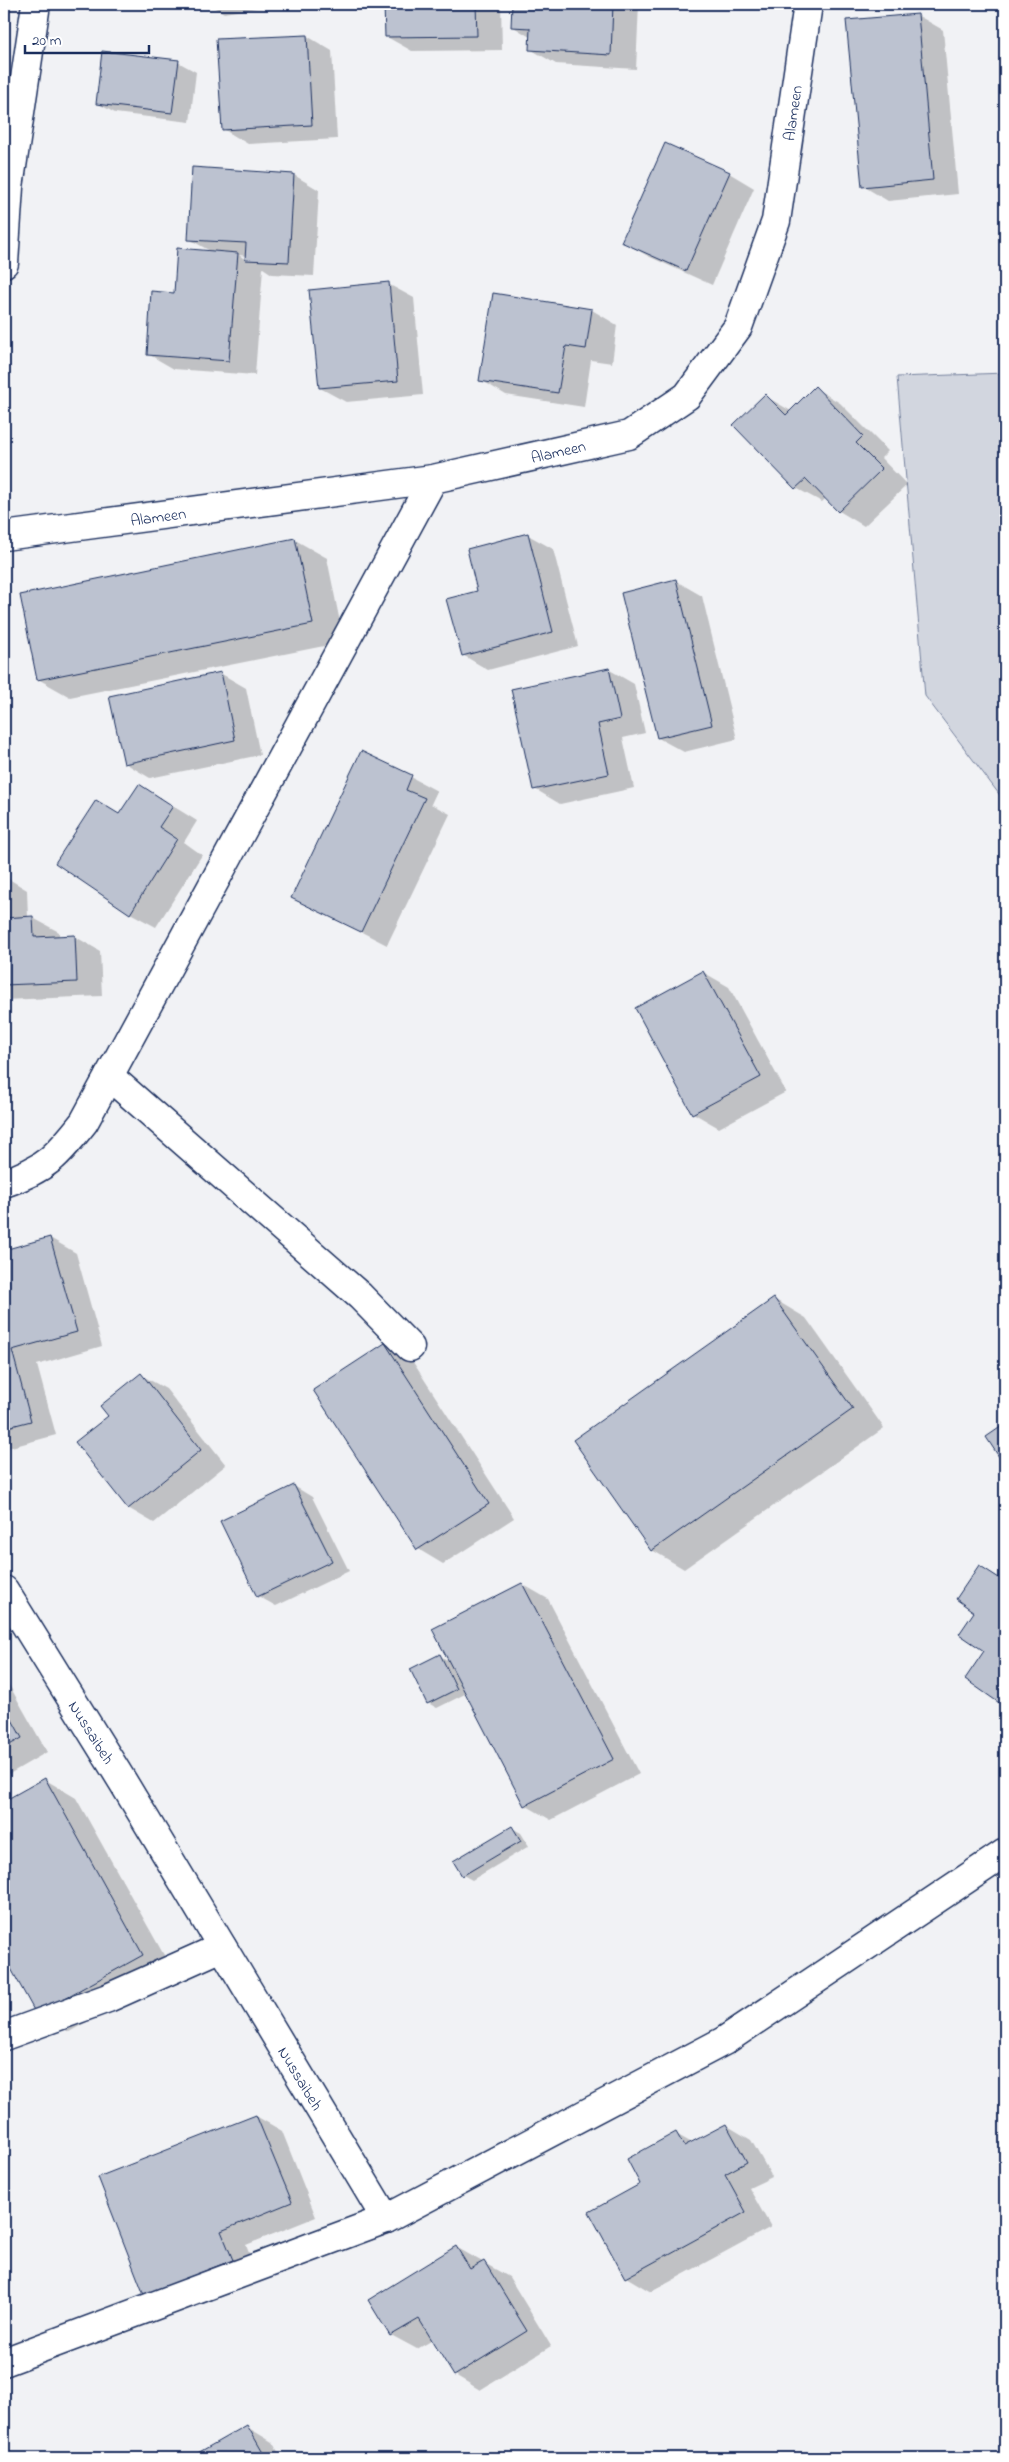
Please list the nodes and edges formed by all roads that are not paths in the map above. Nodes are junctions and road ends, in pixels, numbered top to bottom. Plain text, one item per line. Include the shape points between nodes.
1 (36, 4) edge
2 (808, 4) edge
3 (4, 263) edge
4 (433, 479) junction
5 (4, 536) edge
6 (109, 1076) junction
7 (4, 1183) edge
8 (410, 1346) dead end
9 (4, 1590) edge
10 (1005, 1853) edge
11 (222, 1947) junction
12 (4, 2036) edge
13 (386, 2219) junction
14 (4, 2362) edge

1 - 3 street via 9,187
2 - 4 street, Alameen via 776,221 738,327 687,396 629,435
4 - 5 street, Alameen
4 - 6 street
6 - 7 street via 84,1122 62,1151 32,1174
6 - 8 street via 360,1296
9 - 11 street, Nussaibeh
10 - 13 street via 724,2041
11 - 12 street via 108,1998
11 - 13 street, Nussaibeh
13 - 14 street

